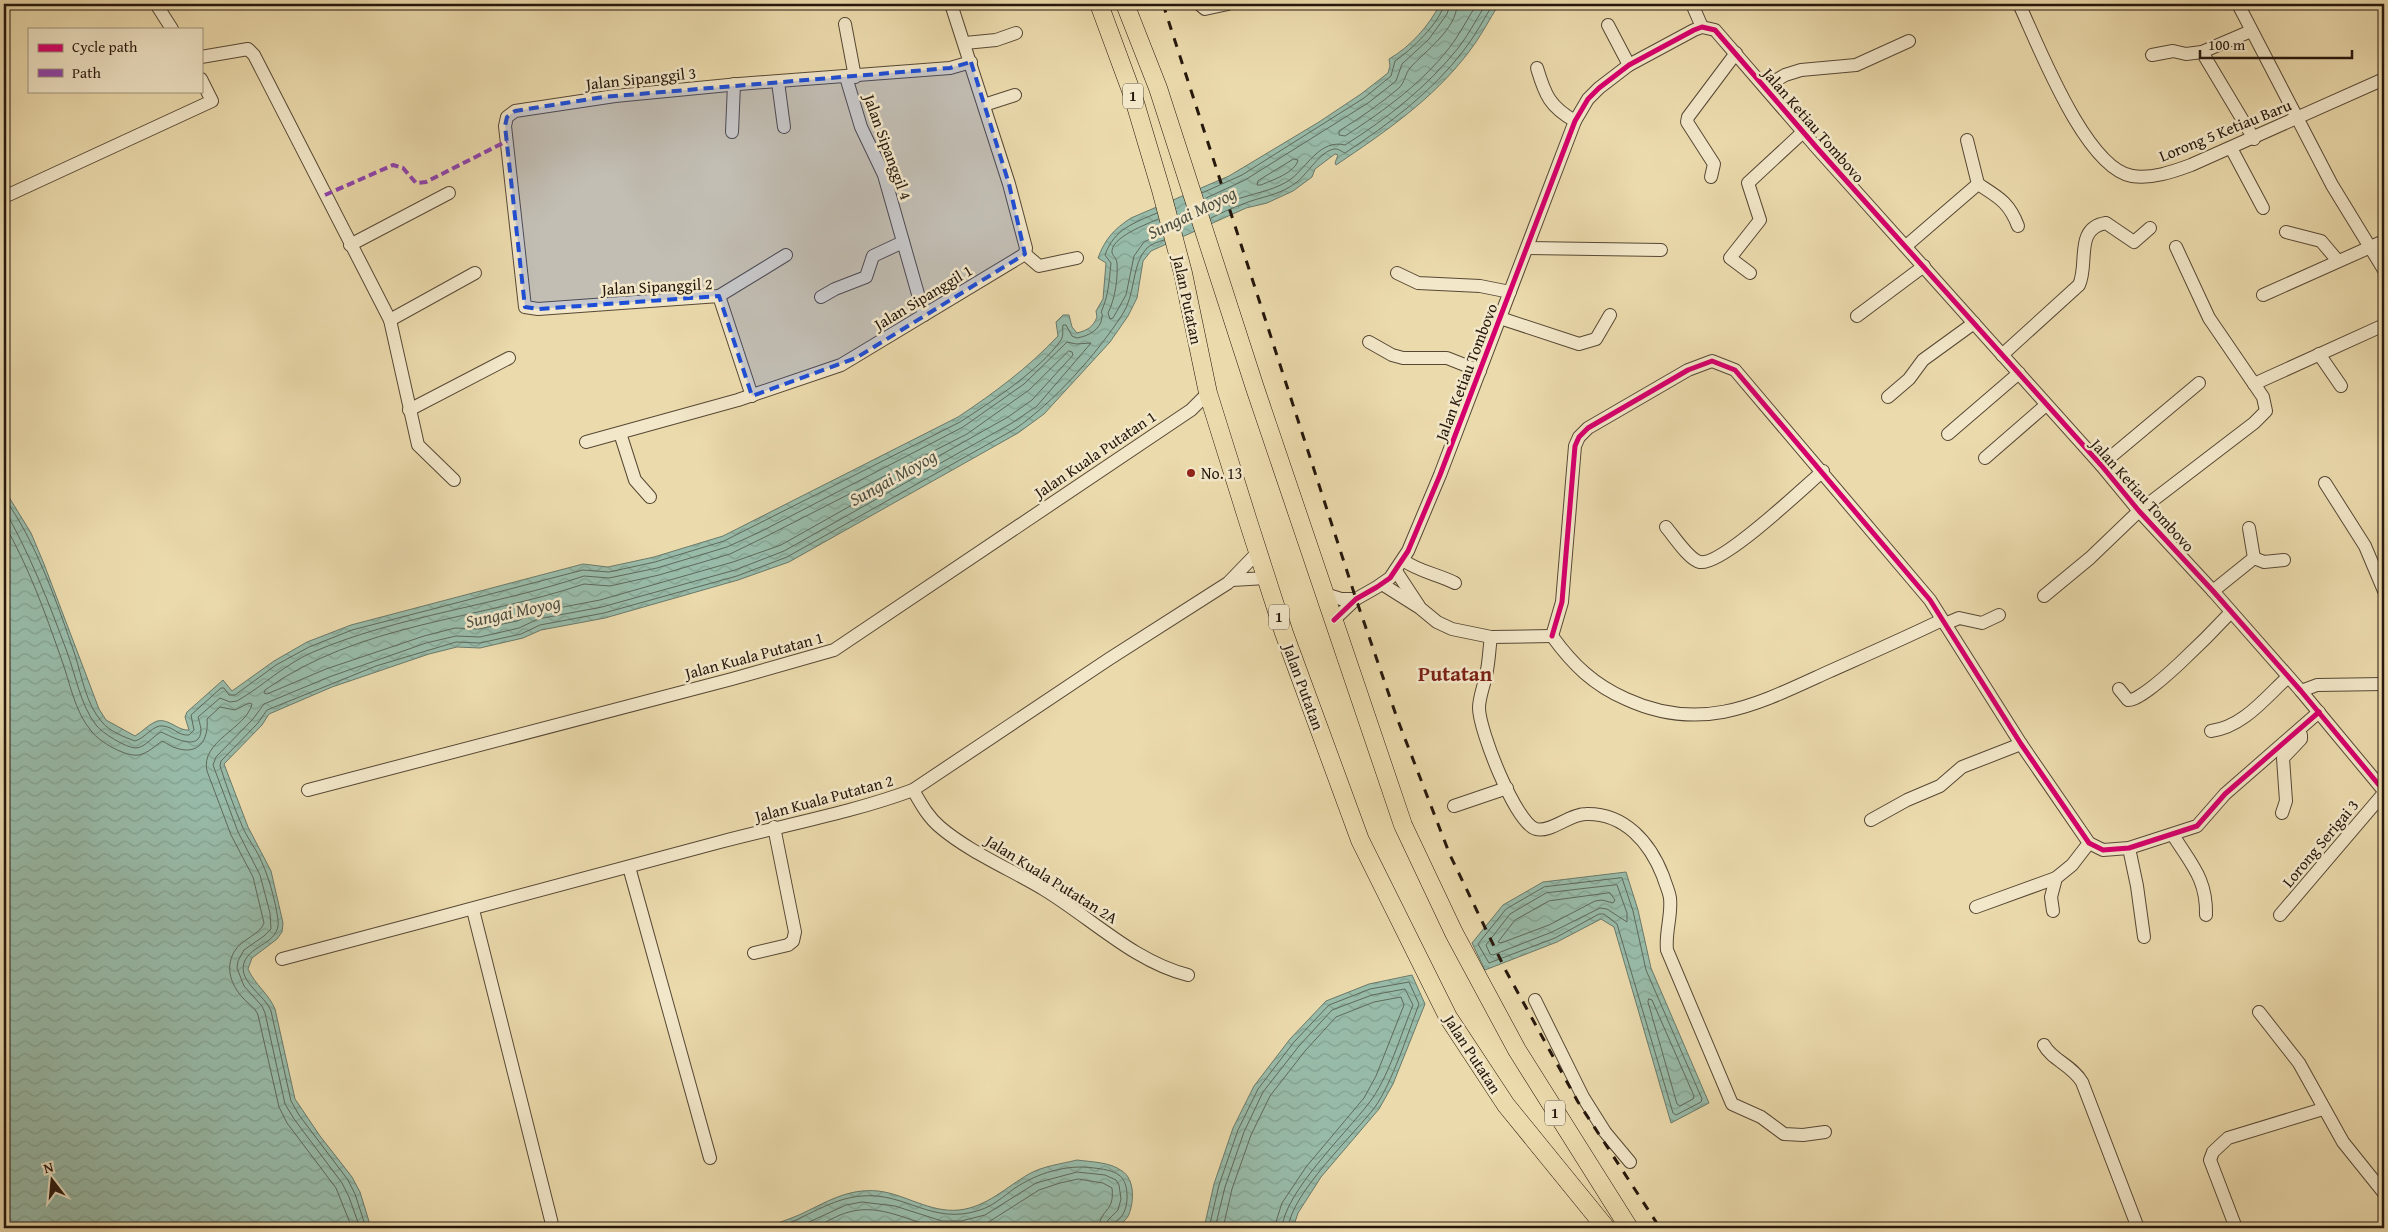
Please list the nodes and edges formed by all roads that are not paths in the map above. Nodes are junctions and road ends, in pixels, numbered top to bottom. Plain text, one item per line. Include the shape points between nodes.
1 (156, 4) edge
2 (951, 4) edge
3 (1099, 4) edge
4 (1125, 4) edge
5 (1199, 4) edge
6 (1228, 4) edge
7 (1692, 4) edge
8 (2018, 4) edge
9 (2238, 4) edge
10 (845, 24) dead end
11 (1608, 25) dead end
12 (171, 28) edge
13 (1702, 28) junction
14 (2251, 31) junction
15 (1016, 33) dead end
16 (1909, 41) dead end
17 (965, 43) junction
18 (2202, 52) junction
19 (1736, 53) junction
20 (2152, 55) dead end
21 (202, 57) edge
22 (971, 62) junction
23 (1629, 65) junction
24 (1537, 68) dead end
25 (850, 77) junction
26 (2384, 79) edge
27 (202, 81) edge
28 (778, 82) junction
29 (734, 84) junction
30 (1765, 87) junction
31 (1014, 95) dead end
32 (984, 105) junction
33 (2297, 119) junction
34 (1575, 121) junction
35 (784, 127) dead end
36 (732, 132) dead end
37 (1803, 132) junction
38 (2254, 139) junction
39 (1968, 140) dead end
40 (2231, 148) junction
41 (1711, 177) dead end
42 (1978, 184) junction
43 (449, 194) dead end
44 (4, 197) edge
45 (2263, 208) dead end
46 (2018, 226) dead end
47 (2150, 228) dead end
48 (2286, 232) dead end
49 (2384, 241) edge
50 (903, 242) junction
51 (350, 246) junction
52 (1906, 246) junction
53 (2371, 246) junction
54 (2176, 247) dead end
55 (1528, 248) junction
56 (1661, 250) dead end
57 (1025, 254) junction
58 (786, 255) dead end
59 (1077, 258) dead end
60 (2338, 261) junction
61 (1924, 266) junction
62 (2384, 270) edge
63 (1397, 273) dead end
64 (1750, 273) dead end
65 (475, 274) dead end
66 (1510, 292) junction
67 (2263, 295) dead end
68 (719, 296) junction
69 (821, 298) dead end
70 (525, 307) joint
71 (924, 315) junction
72 (1610, 315) dead end
73 (1858, 316) dead end
74 (1500, 318) junction
75 (390, 320) junction
76 (1974, 323) junction
77 (2384, 325) edge
78 (1369, 342) dead end
79 (2319, 354) junction
80 (2002, 355) junction
81 (509, 358) dead end
82 (1480, 372) junction
83 (2019, 373) junction
84 (2199, 383) dead end
85 (2254, 384) junction
86 (2341, 386) dead end
87 (1208, 393) junction
88 (752, 396) junction
89 (1888, 397) dead end
90 (2046, 405) junction
91 (409, 410) junction
92 (1215, 416) junction
93 (1180, 417) junction
94 (620, 433) junction
95 (1948, 434) dead end
96 (586, 442) dead end
97 (1985, 458) dead end
98 (2101, 465) junction
99 (1823, 471) junction
100 (454, 480) dead end
101 (2324, 483) dead end
102 (650, 497) dead end
103 (2139, 511) junction
104 (1666, 526) dead end
105 (2249, 528) dead end
106 (1258, 552) junction
107 (2254, 558) junction
108 (2284, 560) dead end
109 (1400, 566) junction
110 (1266, 578) junction
111 (1232, 580) junction
112 (1456, 583) dead end
113 (1382, 584) junction
114 (2213, 591) junction
115 (2384, 591) edge
116 (1325, 594) junction
117 (2044, 596) dead end
118 (1356, 599) junction
119 (1420, 608) junction
120 (2231, 612) junction
121 (1999, 615) dead end
122 (1334, 620) junction
123 (1944, 622) junction
124 (1552, 636) junction
125 (1491, 637) junction
126 (2288, 677) junction
127 (2384, 684) edge
128 (2119, 689) dead end
129 (2301, 691) junction
130 (2319, 712) junction
131 (2210, 731) dead end
132 (2021, 744) junction
133 (2278, 755) junction
134 (1507, 788) junction
135 (308, 790) dead end
136 (913, 790) junction
137 (2384, 792) edge
138 (1454, 806) dead end
139 (2282, 813) dead end
140 (1870, 820) dead end
141 (774, 827) junction
142 (2172, 835) junction
143 (2089, 843) junction
144 (2129, 848) junction
145 (629, 867) junction
146 (2056, 878) junction
147 (1976, 907) dead end
148 (473, 910) junction
149 (2053, 911) dead end
150 (2206, 914) dead end
151 (2280, 915) dead end
152 (2144, 937) dead end
153 (754, 953) dead end
154 (282, 959) dead end
155 (1188, 975) dead end
156 (1535, 1000) dead end
157 (2259, 1012) dead end
158 (2044, 1045) dead end
159 (2323, 1109) junction
160 (1825, 1132) dead end
161 (710, 1158) dead end
162 (1630, 1162) dead end
163 (2384, 1193) edge
164 (553, 1228) edge
165 (1606, 1228) edge
166 (1629, 1228) edge
167 (2138, 1228) edge
168 (2236, 1228) edge

1 - 12 street
2 - 17 street
3 - 87 highway, Jalan Putatan / 1 via 1133,96 1161,190 1183,273
4 - 116 highway, Jalan Putatan / 1 via 1158,88
5 - 6 street via 1205,10
7 - 13 street
8 - 40 street, Lorong 5 Ketiau Baru via 2070,112 2094,148 2113,166 2130,176 2151,176 2170,173
9 - 14 street
10 - 25 street, Jalan Sipanggil 4
11 - 23 street
13 - 19 street, Jalan Ketiau Tombovo via 1715,30
13 - 23 street, Jalan Ketiau Tombovo
14 - 18 street
14 - 33 street
15 - 17 street via 991,42
16 - 30 street via 1856,65 1801,70 1784,75
17 - 22 street
18 - 20 street via 2186,54 2173,50
18 - 38 street
19 - 30 street, Jalan Ketiau Tombovo
19 - 41 street via 1688,117 1687,122 1714,164
21 - 51 street via 241,48 248,48 254,55
22 - 25 street, Jalan Sipanggil 3 via 950,68
22 - 32 street
23 - 34 street, Jalan Ketiau Tombovo via 1594,94
24 - 34 street via 1548,99 1558,111
25 - 28 street, Jalan Sipanggil 3
25 - 50 street, Jalan Sipanggil 4 via 861,127 884,175
26 - 33 street, Lorong 5 Ketiau Baru
27 - 44 street via 212,100
28 - 29 street, Jalan Sipanggil 3
28 - 35 street
29 - 36 street
29 - 70 street, Jalan Sipanggil 3 via 603,97 515,111 507,117
30 - 37 street, Jalan Ketiau Tombovo
31 - 32 street
32 - 57 street via 1022,230
33 - 38 street, Lorong 5 Ketiau Baru
33 - 53 street via 2332,185
34 - 55 street, Jalan Ketiau Tombovo
37 - 52 street, Jalan Ketiau Tombovo
37 - 64 street via 1748,183 1760,220 1730,258
38 - 40 street, Lorong 5 Ketiau Baru
39 - 42 street
40 - 45 street
42 - 46 street via 2007,204
42 - 52 street
43 - 51 street
47 - 80 street via 2134,242 2106,223 2089,232 2085,238 2079,285
48 - 60 street via 2321,241
49 - 53 street
50 - 69 street via 872,256 866,277
50 - 71 street, Jalan Sipanggil 4
51 - 75 street
52 - 61 street, Jalan Ketiau Tombovo
53 - 60 street
53 - 62 street
54 - 85 street via 2209,318
55 - 56 street
55 - 66 street, Jalan Ketiau Tombovo
57 - 59 street via 1039,266
57 - 71 street, Jalan Sipanggil 1
58 - 68 street
60 - 67 street
61 - 73 street
61 - 76 street, Jalan Ketiau Tombovo
63 - 66 street via 1418,283 1480,286
65 - 75 street
66 - 74 street, Jalan Ketiau Tombovo
68 - 70 street, Jalan Sipanggil 2 via 538,310
68 - 88 street, Jalan Sipanggil 2
71 - 88 street, Jalan Sipanggil 1 via 841,365
72 - 74 street via 1596,339 1579,344
74 - 82 street, Jalan Ketiau Tombovo
75 - 91 street
76 - 80 street, Jalan Ketiau Tombovo
76 - 89 street via 1923,360 1909,379
77 - 79 street
78 - 82 street via 1403,358 1447,358
79 - 85 street
79 - 86 street
80 - 83 street, Jalan Ketiau Tombovo
81 - 91 street
82 - 109 street, Jalan Ketiau Tombovo
83 - 90 street, Jalan Ketiau Tombovo
83 - 95 street
84 - 98 street
85 - 103 street via 2266,404 2266,411 2261,417
87 - 92 highway, Jalan Putatan / 1
87 - 93 street, Jalan Kuala Putatan 1 via 1198,405
88 - 94 street, Jalan Sipanggil 1
90 - 97 street
90 - 98 street, Jalan Ketiau Tombovo
91 - 100 street via 418,445
92 - 93 street, Jalan Kuala Putatan 1 via 1201,412
92 - 106 highway, Jalan Putatan / 1
93 - 135 street, Jalan Kuala Putatan 1 via 834,650
94 - 96 street, Jalan Sipanggil 1
94 - 102 street via 635,480
98 - 103 street, Jalan Ketiau Tombovo
99 - 104 street via 1749,536 1709,562 1693,559
99 - 123 street via 1919,586
99 - 124 street via 1735,370 1712,361 1688,370 1588,428 1575,446 1562,602
101 - 115 street via 2364,546
103 - 114 street, Jalan Ketiau Tombovo
103 - 117 street
105 - 107 street
106 - 110 highway, Jalan Putatan / 1
106 - 111 street, Jalan Kuala Putatan 2
107 - 108 street via 2264,562
107 - 114 street
109 - 112 street via 1432,572
109 - 113 street, Jalan Ketiau Tombovo
109 - 119 street
110 - 111 street, Jalan Kuala Putatan 2
110 - 165 highway, Jalan Putatan / 1 via 1351,817 1375,873 1448,1018 1506,1105
111 - 136 street, Jalan Kuala Putatan 2
113 - 118 street, Jalan Ketiau Tombovo
113 - 119 street
114 - 120 street, Jalan Ketiau Tombovo
116 - 118 street
116 - 122 highway, Jalan Putatan / 1
118 - 122 street, Jalan Ketiau Tombovo
119 - 125 street via 1452,629
120 - 126 street, Jalan Ketiau Tombovo
120 - 128 street via 2159,682 2136,699 2128,700
121 - 123 street via 1982,623 1960,618
122 - 166 highway, Jalan Putatan / 1 via 1403,825 1454,933 1486,995 1556,1114
123 - 124 street via 1769,698 1735,710 1695,716 1646,708 1605,688 1578,669
123 - 132 street
124 - 125 street
125 - 134 street via 1480,695 1480,719 1488,748
126 - 129 street, Jalan Ketiau Tombovo
126 - 131 street via 2240,722
127 - 129 street via 2317,685
129 - 130 street, Jalan Ketiau Tombovo
130 - 133 street via 2298,730
130 - 137 street, Jalan Ketiau Tombovo
132 - 140 street via 1962,767 1940,786
132 - 143 street
133 - 139 street via 2286,801
133 - 142 street via 2225,794 2197,826
134 - 138 street
134 - 160 street via 1526,822 1534,828 1547,829 1567,818 1588,814 1614,819 1639,834 1659,864 1670,896 1667,950 1732,1104 1784,1134
136 - 141 street, Jalan Kuala Putatan 2 via 881,802
136 - 155 street, Jalan Kuala Putatan 2A via 932,819 956,838 1044,890 1149,959 1168,970
137 - 151 street, Lorong Serigai 3
141 - 145 street, Jalan Kuala Putatan 2
141 - 153 street via 795,932 793,941 788,945
142 - 144 street
142 - 150 street via 2202,880
143 - 144 street via 2103,850
143 - 146 street via 2072,865
144 - 152 street
145 - 148 street, Jalan Kuala Putatan 2
145 - 161 street
146 - 147 street
146 - 149 street
148 - 154 street, Jalan Kuala Putatan 2
148 - 164 street
156 - 162 street via 1583,1097 1605,1132
157 - 159 street via 2299,1063
158 - 167 street via 2048,1053 2076,1073 2082,1082
159 - 163 street via 2343,1142
159 - 168 street via 2228,1138 2213,1152 2210,1160

